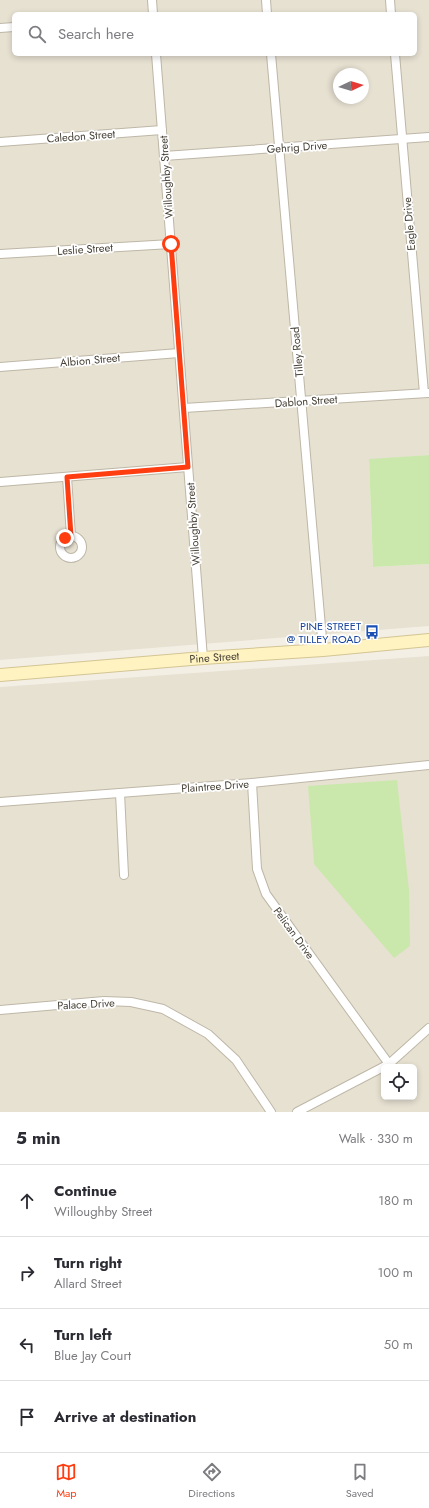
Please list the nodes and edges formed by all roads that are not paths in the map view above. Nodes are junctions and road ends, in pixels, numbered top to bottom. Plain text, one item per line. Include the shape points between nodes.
1 (152, 0) edge
2 (266, 0) edge
3 (390, 0) edge
4 (153, 12) edge
5 (268, 12) edge
6 (391, 12) edge
7 (12, 27) edge
8 (0, 28) edge
9 (156, 56) edge
10 (271, 56) edge
11 (395, 56) edge
12 (162, 130) junction
13 (429, 136) edge
14 (402, 139) junction
15 (0, 142) edge
16 (280, 148) junction
17 (164, 156) junction
18 (171, 244) junction
19 (0, 254) edge
20 (180, 353) junction
21 (0, 367) edge
22 (426, 393) edge
23 (301, 401) junction
24 (184, 408) junction
25 (188, 467) junction
26 (67, 477) junction
27 (0, 482) edge
28 (71, 536) dead end
29 (429, 640) edge
30 (323, 650) junction
31 (203, 658) junction
32 (0, 675) edge
33 (429, 765) edge
34 (252, 783) junction
35 (120, 793) junction
36 (0, 802) edge
37 (124, 875) dead end
38 (0, 1010) edge
39 (429, 1028) edge
40 (389, 1064) joint
41 (381, 1068) edge
42 (271, 1112) edge
43 (297, 1112) edge

1 - 4 street
2 - 5 street
3 - 6 street
7 - 8 street
9 - 12 street, Willoughby Street
10 - 16 street, Tilley Road
11 - 14 street, Eagle Drive
12 - 15 street, Caledon Street
12 - 17 street, Willoughby Street
13 - 14 street, Gehrig Drive
14 - 16 street, Gehrig Drive
14 - 22 street, Eagle Drive
16 - 17 street, Gehrig Drive
16 - 23 street, Tilley Road
17 - 18 street, Willoughby Street
18 - 19 street, Leslie Street
18 - 20 street, Willoughby Street
20 - 21 street, Albion Street
20 - 24 street, Willoughby Street
22 - 23 street, Dablon Street
23 - 24 street, Dablon Street
23 - 30 street, Tilley Road
24 - 25 street, Willoughby Street
25 - 26 street
25 - 31 street, Willoughby Street
26 - 27 street
26 - 28 street
29 - 30 street, Pine Street
30 - 31 street, Pine Street
31 - 32 street, Pine Street
33 - 34 street, Plaintree Drive
34 - 35 street, Plaintree Drive
34 - 40 street, Pelican Drive via 257,869 266,894
35 - 36 street, Plaintree Drive
35 - 37 street
38 - 42 street, Palace Drive via 104,1001 131,1002 163,1009 208,1034 236,1060
39 - 40 street
41 - 43 street

